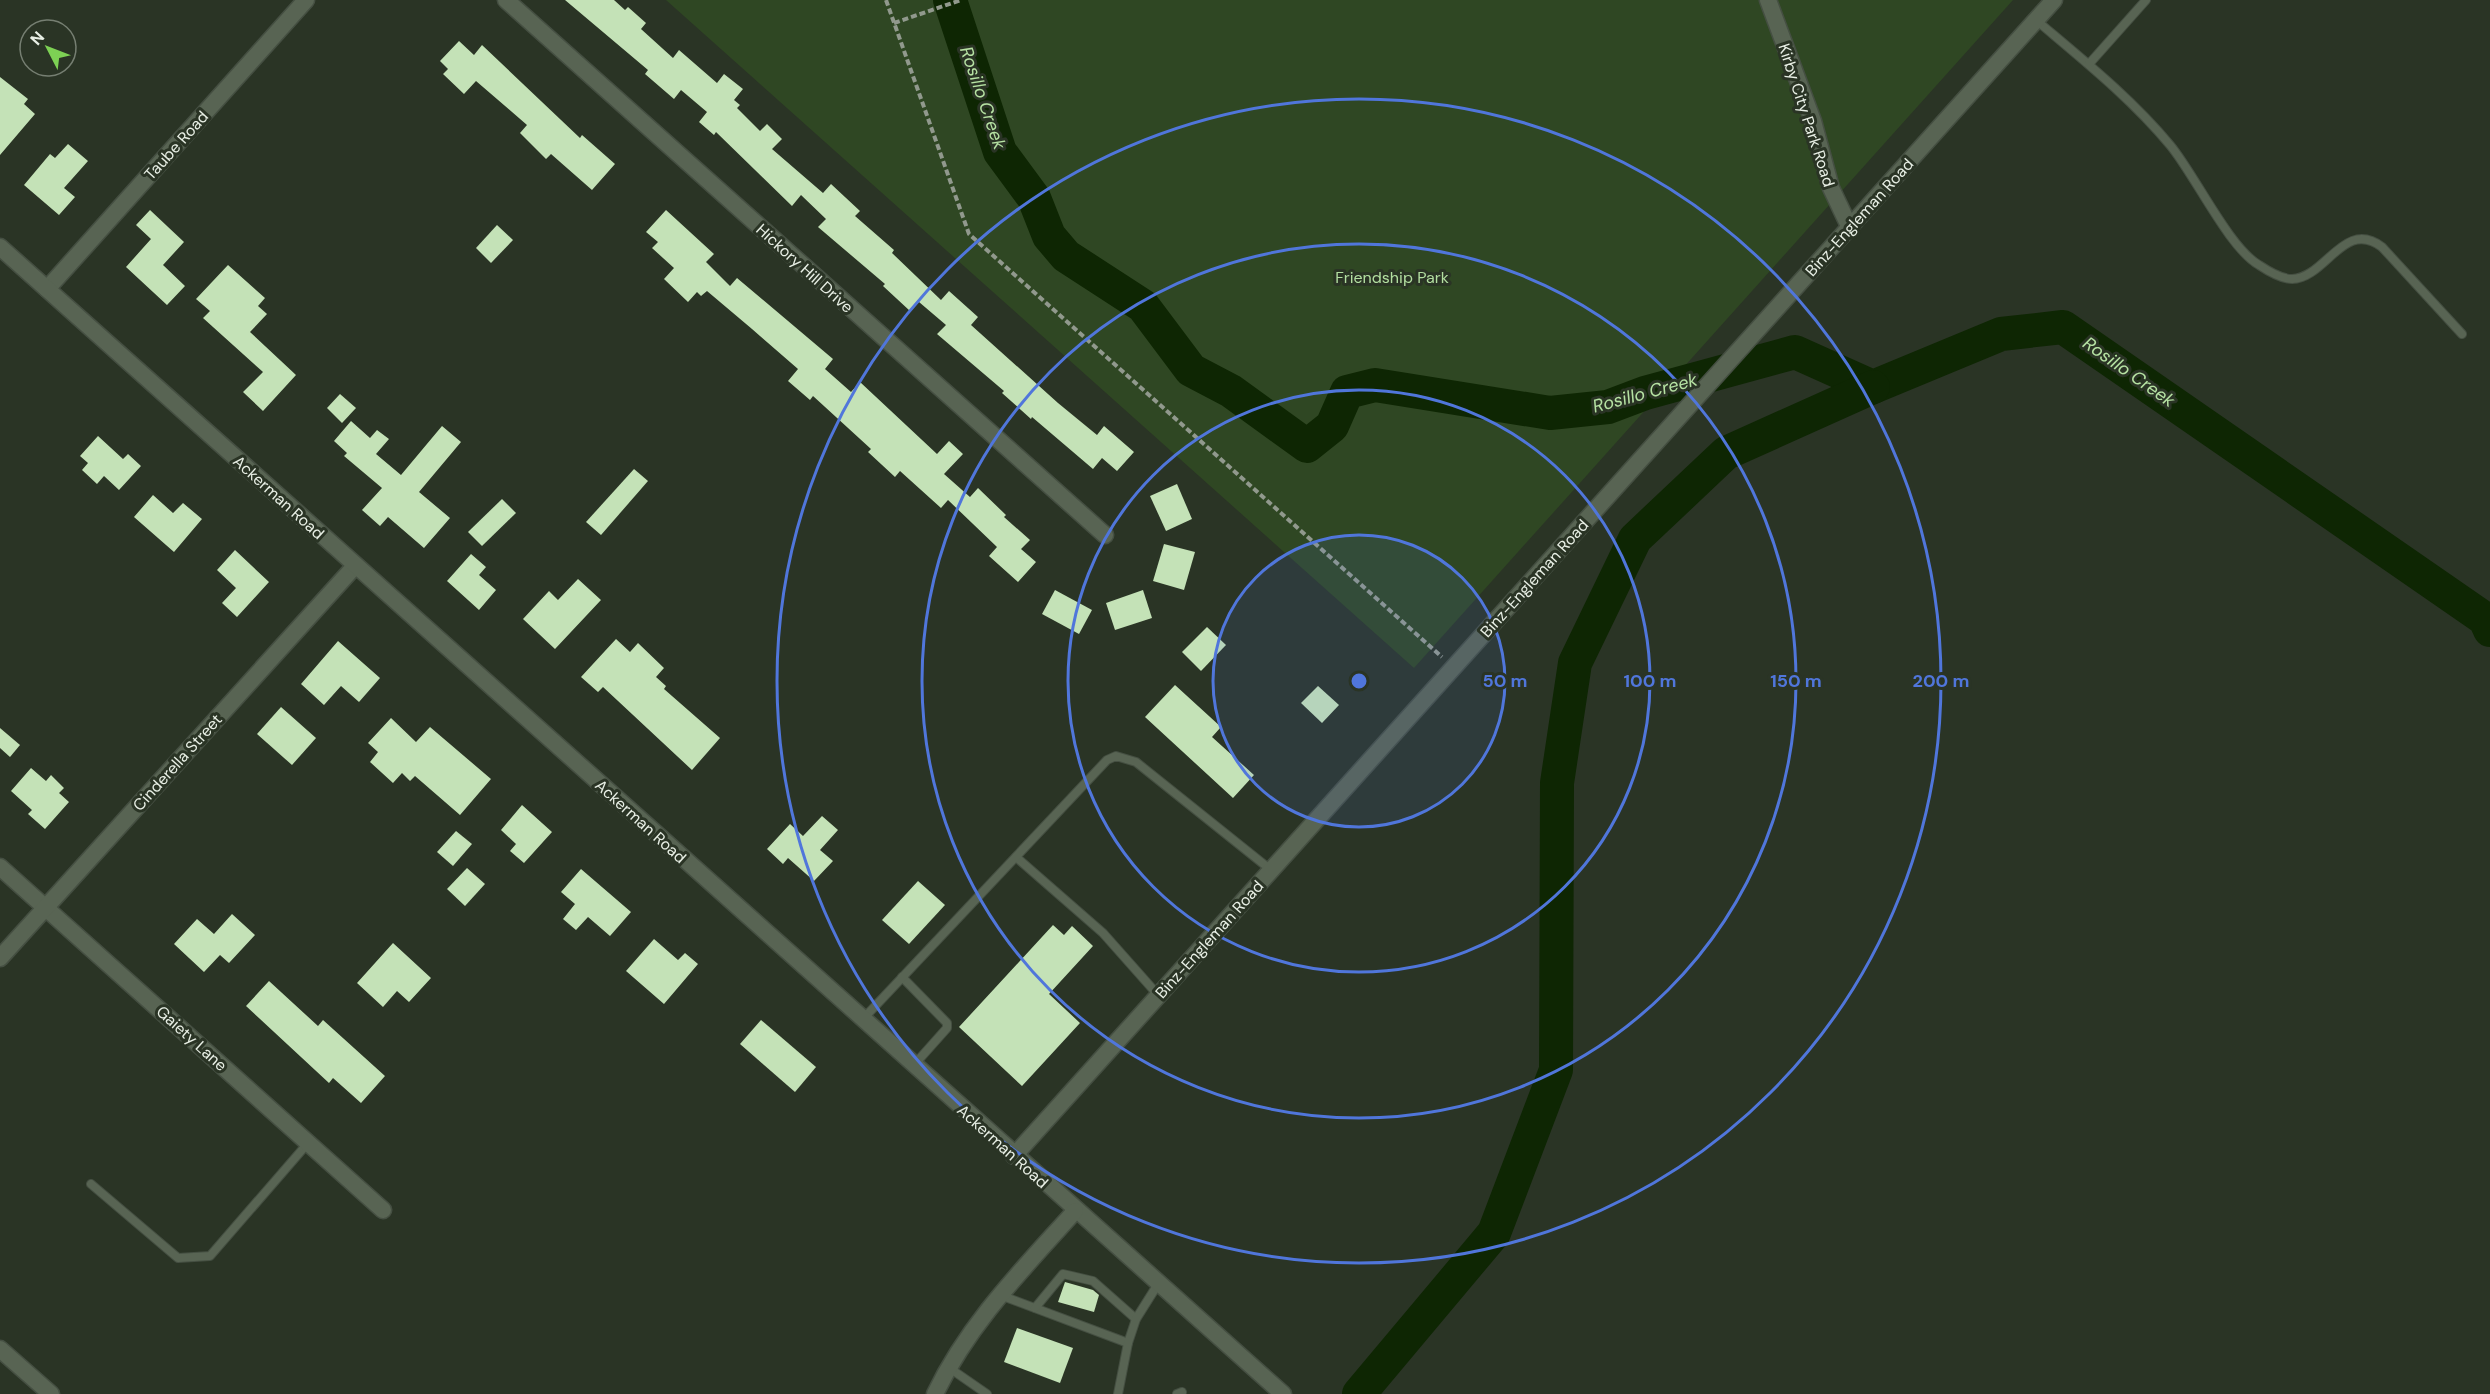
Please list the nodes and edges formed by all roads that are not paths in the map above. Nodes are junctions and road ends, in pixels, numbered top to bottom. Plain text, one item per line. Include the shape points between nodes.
1 (306, 0) edge
2 (506, 0) edge
3 (1768, 0) edge
4 (2054, 0) edge
5 (2146, 0) edge
6 (2036, 20) junction
7 (2089, 64) junction
8 (1850, 228) junction
9 (0, 247) edge
10 (47, 289) junction
11 (2462, 334) dead end
12 (1105, 536) dead end
13 (355, 566) junction
14 (1016, 856) junction
15 (0, 867) edge
16 (1271, 870) junction
17 (45, 908) junction
18 (0, 958) edge
19 (902, 977) junction
20 (1158, 995) junction
21 (862, 1019) junction
22 (914, 1065) junction
23 (308, 1143) junction
24 (1014, 1156) junction
25 (91, 1184) dead end
26 (383, 1210) dead end
27 (1076, 1211) junction
28 (1158, 1284) junction
29 (999, 1295) junction
30 (1035, 1308) junction
31 (1136, 1319) junction
32 (1128, 1343) junction
33 (0, 1349) edge
34 (948, 1366) junction
35 (1279, 1391) edge
36 (51, 1394) edge
37 (935, 1394) edge
38 (987, 1394) edge
39 (1118, 1394) edge

1 - 10 street, Taube Road
2 - 12 street, Hickory Hill Drive
3 - 8 street, Kirby City Park Road via 1813,121 1831,188
4 - 6 street, Binz-Engleman Road
5 - 7 lane
6 - 7 lane
6 - 8 street, Binz-Engleman Road
7 - 11 lane via 2170,145 2229,233 2256,264 2290,279 2302,278 2350,242 2373,239
8 - 16 street, Binz-Engleman Road
9 - 10 street, Ackerman Road
10 - 13 street, Ackerman Road
13 - 17 street, Cinderella Street
13 - 21 street, Ackerman Road
14 - 16 lane via 1107,760 1116,756 1136,762
14 - 19 lane
14 - 20 lane via 1103,933
15 - 17 street, Gaiety Lane
16 - 20 street, Binz-Engleman Road
17 - 18 street, Cinderella Street
17 - 23 street, Gaiety Lane
19 - 21 lane
19 - 22 lane via 947,1023 947,1028
20 - 24 street, Binz-Engleman Road
21 - 22 street, Ackerman Road
22 - 24 street, Ackerman Road
23 - 25 lane via 210,1256 178,1257
23 - 26 street, Gaiety Lane
24 - 27 street, Ackerman Road
27 - 28 street, Ackerman Road
27 - 29 street
28 - 31 lane
28 - 35 street, Ackerman Road
29 - 30 lane
29 - 34 street
30 - 31 lane via 1063,1274 1093,1281
30 - 32 lane
31 - 32 lane
32 - 39 lane
33 - 36 street
34 - 37 street
34 - 38 lane

